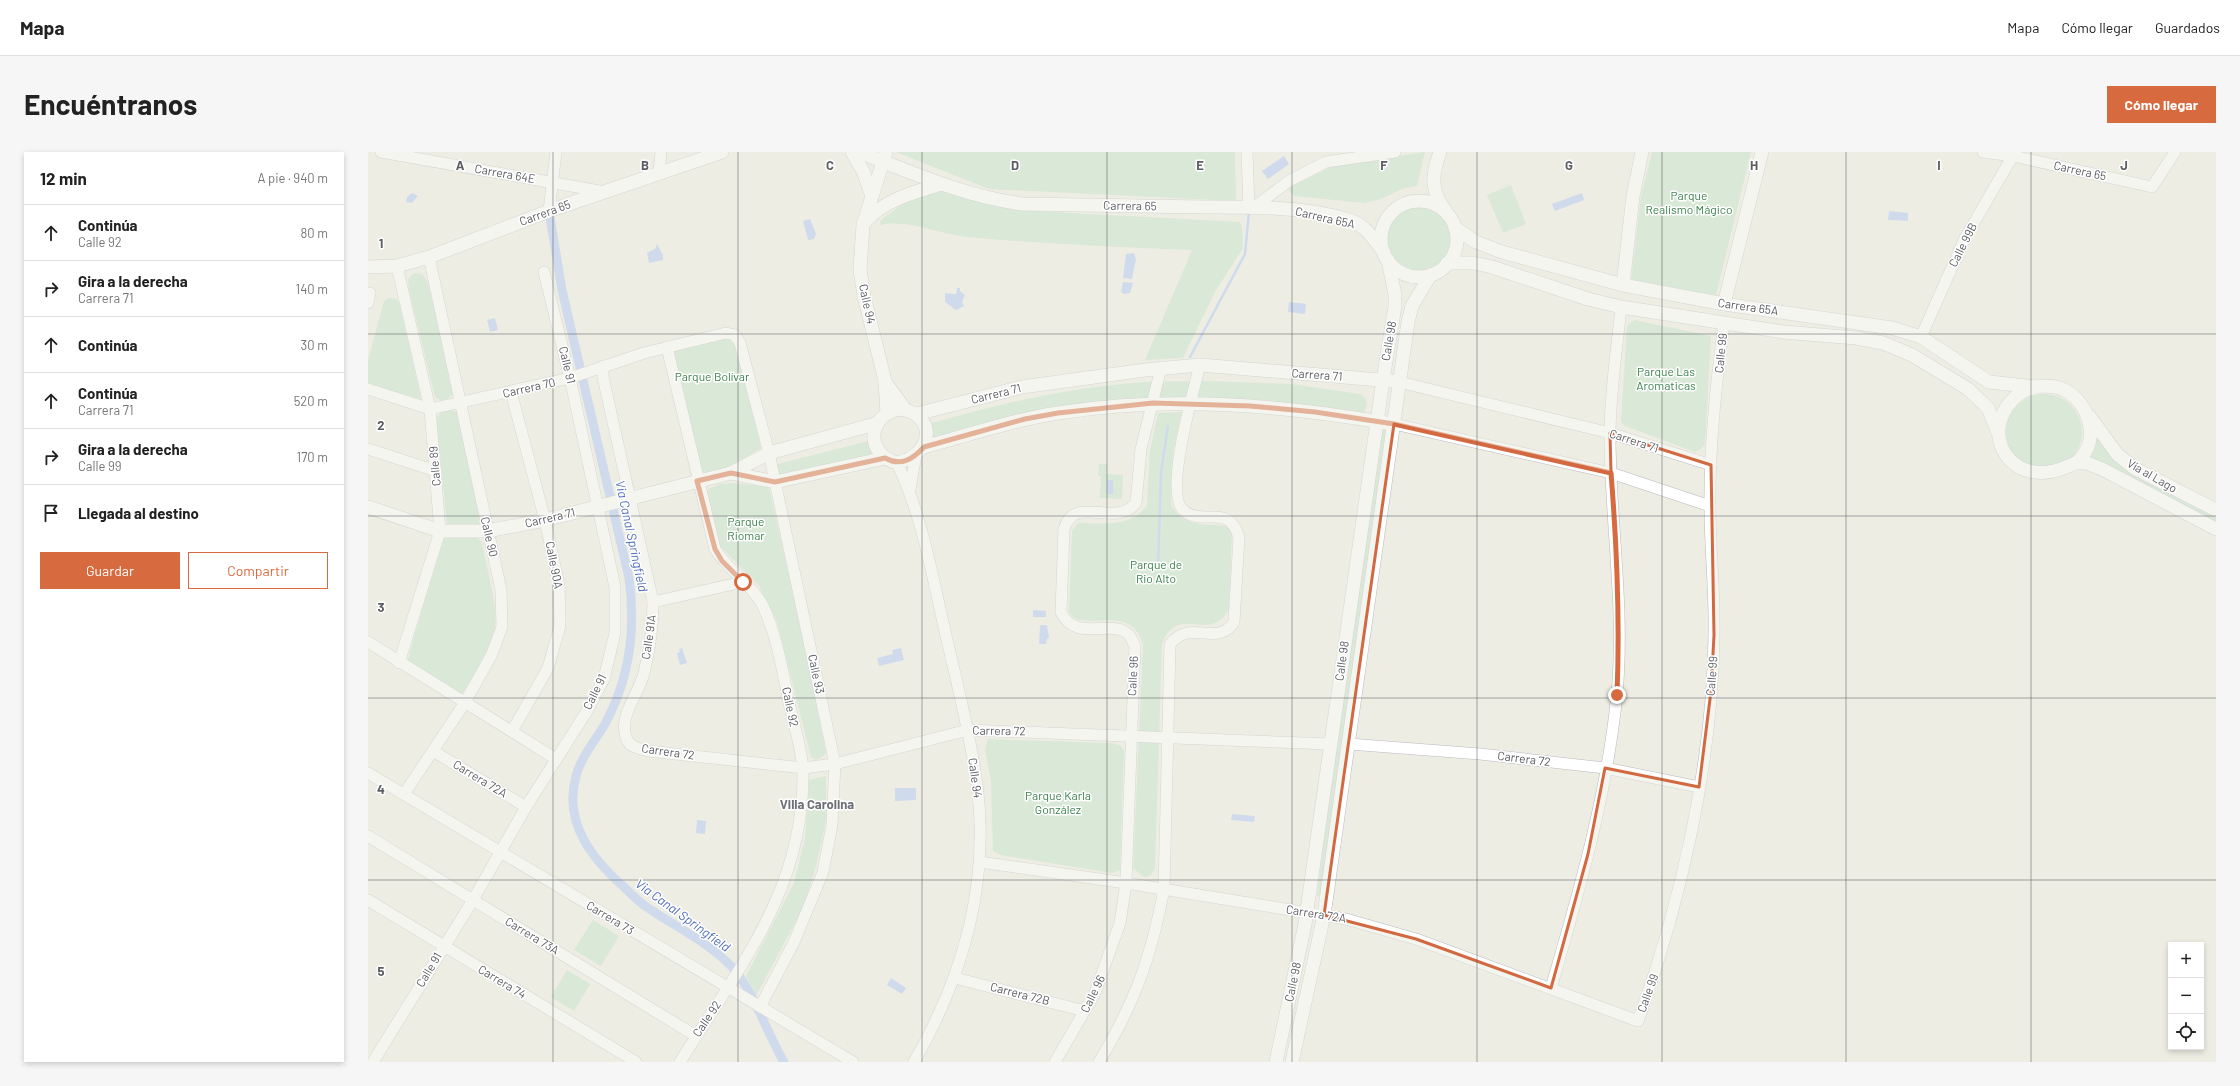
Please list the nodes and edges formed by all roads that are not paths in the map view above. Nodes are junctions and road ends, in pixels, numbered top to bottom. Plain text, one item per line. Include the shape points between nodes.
1 (381, 152) edge
2 (556, 152) edge
3 (661, 152) edge
4 (722, 152) edge
5 (852, 152) edge
6 (859, 152) edge
7 (1247, 152) edge
8 (1395, 152) edge
9 (1440, 152) edge
10 (1642, 152) edge
11 (1762, 152) edge
12 (1983, 152) edge
13 (2175, 152) edge
14 (2014, 154) edge
15 (1347, 155) edge
16 (884, 157) edge
17 (908, 171) junction
18 (659, 173) junction
19 (552, 182) junction
20 (941, 184) junction
21 (605, 192) junction
22 (909, 195) junction
23 (872, 196) junction
24 (1251, 208) junction
25 (549, 211) junction
26 (1446, 212) junction
27 (863, 225) junction
28 (1455, 228) junction
29 (1386, 256) junction
30 (429, 257) junction
31 (1447, 263) junction
32 (397, 266) junction
33 (368, 267) edge
34 (544, 272) dead end
35 (1430, 276) junction
36 (1623, 285) junction
37 (1724, 304) junction
38 (1621, 307) junction
39 (1724, 323) junction
40 (735, 335) joint
41 (1921, 337) junction
42 (667, 347) junction
43 (1200, 365) junction
44 (603, 366) junction
45 (1161, 368) junction
46 (574, 377) junction
47 (1383, 380) junction
48 (885, 381) junction
49 (1399, 382) junction
50 (2035, 387) junction
51 (368, 389) edge
52 (511, 392) junction
53 (461, 403) junction
54 (1153, 403) junction
55 (1189, 404) junction
56 (430, 409) junction
57 (2085, 410) junction
58 (911, 412) junction
59 (887, 413) junction
60 (1377, 422) junction
61 (875, 424) junction
62 (1394, 424) junction
63 (1610, 433) junction
64 (1998, 433) junction
65 (368, 449) edge
66 (920, 451) junction
67 (769, 453) junction
68 (891, 461) junction
69 (2076, 463) junction
70 (1711, 465) junction
71 (436, 472) junction
72 (731, 473) junction
73 (1611, 473) junction
74 (697, 481) junction
75 (775, 482) junction
76 (910, 489) junction
77 (626, 500) junction
78 (602, 506) junction
79 (1710, 506) junction
80 (368, 507) edge
81 (2216, 510) edge
82 (545, 520) junction
83 (2216, 529) edge
84 (440, 531) junction
85 (487, 531) junction
86 (743, 582) junction
87 (653, 602) junction
88 (368, 642) edge
89 (399, 663) junction
90 (464, 704) junction
91 (968, 730) junction
92 (512, 731) junction
93 (1130, 736) junction
94 (1168, 738) junction
95 (628, 741) joint
96 (1330, 744) junction
97 (1349, 744) junction
98 (433, 751) junction
99 (556, 759) junction
100 (835, 764) junction
101 (803, 768) junction
102 (1605, 768) junction
103 (368, 773) edge
104 (1698, 787) junction
105 (404, 794) junction
106 (526, 807) junction
107 (368, 836) edge
108 (500, 853) junction
109 (980, 862) junction
110 (1126, 883) junction
111 (1164, 889) junction
112 (368, 900) edge
113 (473, 900) junction
114 (1307, 913) junction
115 (1324, 915) junction
116 (443, 946) junction
117 (955, 978) junction
118 (730, 985) junction
119 (1550, 988) junction
120 (755, 1004) junction
121 (1085, 1011) junction
122 (1638, 1021) joint
123 (696, 1036) junction
124 (373, 1062) edge
125 (636, 1062) edge
126 (680, 1062) edge
127 (853, 1062) edge
128 (914, 1062) edge
129 (1055, 1062) edge
130 (1099, 1062) edge
131 (1276, 1062) edge
132 (1292, 1062) edge

1 - 19 street, Carrera 64E
2 - 19 street
3 - 18 street
4 - 18 street, Carrera 65
5 - 23 street via 863,171
6 - 16 street, Carrera 65
7 - 24 street
8 - 15 street
9 - 26 street via 1433,170 1433,186 1438,202
10 - 36 street via 1633,196
11 - 37 street
12 - 14 street, Carrera 65
13 - 14 street, Carrera 65 via 2152,187
14 - 41 street, Calle 99B via 1964,240
15 - 24 street via 1309,169
16 - 17 street, Carrera 65
16 - 23 street, Calle 94
17 - 20 street, Carrera 65
17 - 22 street via 911,183
18 - 21 street, Carrera 65
19 - 21 street, Carrera 64E
19 - 25 street
20 - 22 street
20 - 24 street, Carrera 65 via 1000,201 1023,204
21 - 25 street, Carrera 65
22 - 27 street via 881,206
23 - 27 street, Calle 94
24 - 29 street, Carrera 65A via 1295,210 1352,221 1366,230
25 - 30 street, Carrera 65
26 - 28 street
26 - 29 street via 1434,204 1421,201 1398,207 1384,225 1381,244
27 - 48 street, Calle 94 via 861,276
28 - 31 street via 1454,253
28 - 36 street, Carrera 65A via 1476,242 1502,252
29 - 35 street via 1394,267 1410,276
29 - 47 street, Calle 98 via 1395,306
30 - 32 street, Carrera 65
30 - 53 street, Calle 90
31 - 35 street
31 - 38 street, Carrera 65A via 1474,263 1492,267 1588,299
32 - 33 street, Carrera 65
32 - 56 street, Calle 89
34 - 46 street, Calle 91
35 - 49 street, Calle 98 via 1412,306
36 - 37 street, Carrera 65A
37 - 41 street, Carrera 65A via 1892,328
38 - 39 street, Carrera 65A
38 - 63 street
39 - 64 street, Carrera 65A via 1783,332 1856,338 1890,346 1912,355 1968,389 1988,408
39 - 70 street, Calle 99
40 - 42 street, Carrera 70 via 726,333
40 - 67 street, Calle 93 via 740,343
41 - 50 street, Carrera 65A via 1989,382
42 - 44 street, Carrera 70
42 - 74 street, Calle 92
43 - 45 street, Carrera 71
43 - 47 street, Carrera 71
43 - 55 street
44 - 46 street, Carrera 70
44 - 77 street, Calle 91A
45 - 54 street, Calle 96
45 - 58 street, Carrera 71 via 1022,387
46 - 52 street, Carrera 70
46 - 78 street, Calle 91
47 - 49 street, Carrera 71
47 - 60 street, Calle 98
48 - 58 street, Calle 94
48 - 59 street, Calle 94
49 - 62 street, Calle 98
49 - 63 street, Carrera 71
50 - 57 street via 2053,386 2067,391
50 - 64 street via 2023,391 2010,402 2001,416
51 - 56 street, Carrera 70
52 - 53 street, Carrera 70
52 - 82 street, Calle 90A
53 - 56 street, Carrera 70
53 - 85 street, Calle 90
54 - 55 street
54 - 66 street via 1025,419
54 - 93 street, Calle 96 via 1141,449 1136,502 1131,509 1123,513 1077,512 1067,518 1064,529 1061,612 1065,621 1072,627 1123,631 1130,636 1135,646
55 - 60 street via 1315,412
55 - 94 street via 1179,449 1177,502 1182,510 1191,515 1225,518 1235,525 1238,537 1234,622 1229,630 1220,634 1185,632 1170,644
56 - 71 street, Calle 89
57 - 69 street via 2090,422 2090,434 2085,452
57 - 81 street, Vía al Lago via 2117,454 2134,468
58 - 59 street via 898,409
58 - 66 street via 921,419 926,434
59 - 61 street
60 - 62 street
60 - 96 street, Calle 98
61 - 67 street, Carrera 71
61 - 68 street via 873,434 876,443
62 - 73 street
62 - 97 street, Calle 98
63 - 70 street, Carrera 71
63 - 73 street
64 - 69 street via 2002,448 2010,461 2022,469 2051,473
65 - 71 street
66 - 68 street
66 - 76 street, Calle 94
67 - 72 street, Carrera 71
67 - 75 street, Calle 93
68 - 75 street, Carrera 71
68 - 76 street, Calle 94
69 - 83 street, Vía al Lago via 2087,463 2104,470
70 - 79 street, Calle 99
71 - 84 street, Calle 89
72 - 74 street, Carrera 71
72 - 75 street, Carrera 71
73 - 79 street
73 - 102 street via 1620,633 1617,695
74 - 77 street, Carrera 71
74 - 86 street, Calle 92 via 715,549 722,561
75 - 100 street, Calle 93
76 - 91 street, Calle 94 via 936,588
77 - 78 street, Carrera 71
77 - 87 street, Calle 91A
78 - 82 street, Carrera 71
78 - 99 street, Calle 91 via 615,587 615,632 604,679
79 - 104 street, Calle 99 via 1714,635 1706,743
80 - 84 street, Carrera 71
82 - 85 street, Carrera 71
82 - 92 street, Calle 90A via 559,586 560,626 548,668
84 - 85 street, Carrera 71
84 - 89 street, Calle 89
85 - 90 street, Calle 90 via 501,590 502,627 491,656
86 - 87 street
86 - 101 street, Calle 92 via 761,602 774,630
87 - 95 street, Calle 91A via 652,632 644,674 625,719
88 - 89 street
89 - 90 street
90 - 92 street
90 - 98 street, Calle 90
91 - 93 street, Carrera 72
91 - 100 street, Carrera 72
91 - 109 street, Calle 94 via 980,814
92 - 99 street
93 - 94 street, Carrera 72
93 - 110 street, Calle 96
94 - 96 street, Carrera 72
94 - 111 street
95 - 101 street, Carrera 72 via 634,747 648,751
96 - 114 street, Calle 98
97 - 102 street, Carrera 72 via 1480,754
97 - 115 street, Calle 98
98 - 105 street, Calle 90
98 - 106 street, Carrera 72A
99 - 106 street, Calle 91
100 - 101 street, Carrera 72
100 - 120 street, Calle 93 via 832,825 823,872 794,942
101 - 118 street, Calle 92 via 798,836 786,880 768,919
102 - 104 street, Carrera 72
102 - 119 street via 1588,854
103 - 105 street, Carrera 73
104 - 122 street, Calle 99 via 1683,871 1670,924
105 - 108 street, Carrera 73
106 - 108 street, Calle 91
107 - 113 street, Carrera 73A
108 - 113 street, Calle 91
108 - 118 street, Carrera 73
109 - 110 street, Carrera 72A
109 - 117 street, Calle 94 via 968,937
110 - 111 street, Carrera 72A
110 - 121 street, Calle 96 via 1120,923 1112,949
111 - 114 street, Carrera 72A
111 - 130 street via 1145,969 1120,1027
112 - 116 street, Carrera 74
113 - 116 street, Calle 91
113 - 123 street, Carrera 73A
114 - 115 street, Carrera 72A
114 - 131 street, Calle 98
115 - 119 street, Carrera 72A via 1416,939
115 - 132 street, Calle 98
116 - 124 street, Calle 91
116 - 125 street, Carrera 74
117 - 121 street, Carrera 72B
117 - 128 street, Calle 94
118 - 120 street, Carrera 73
118 - 123 street, Calle 92
119 - 122 street, Carrera 72A
120 - 127 street, Carrera 73
121 - 129 street, Calle 96
123 - 126 street, Calle 92

